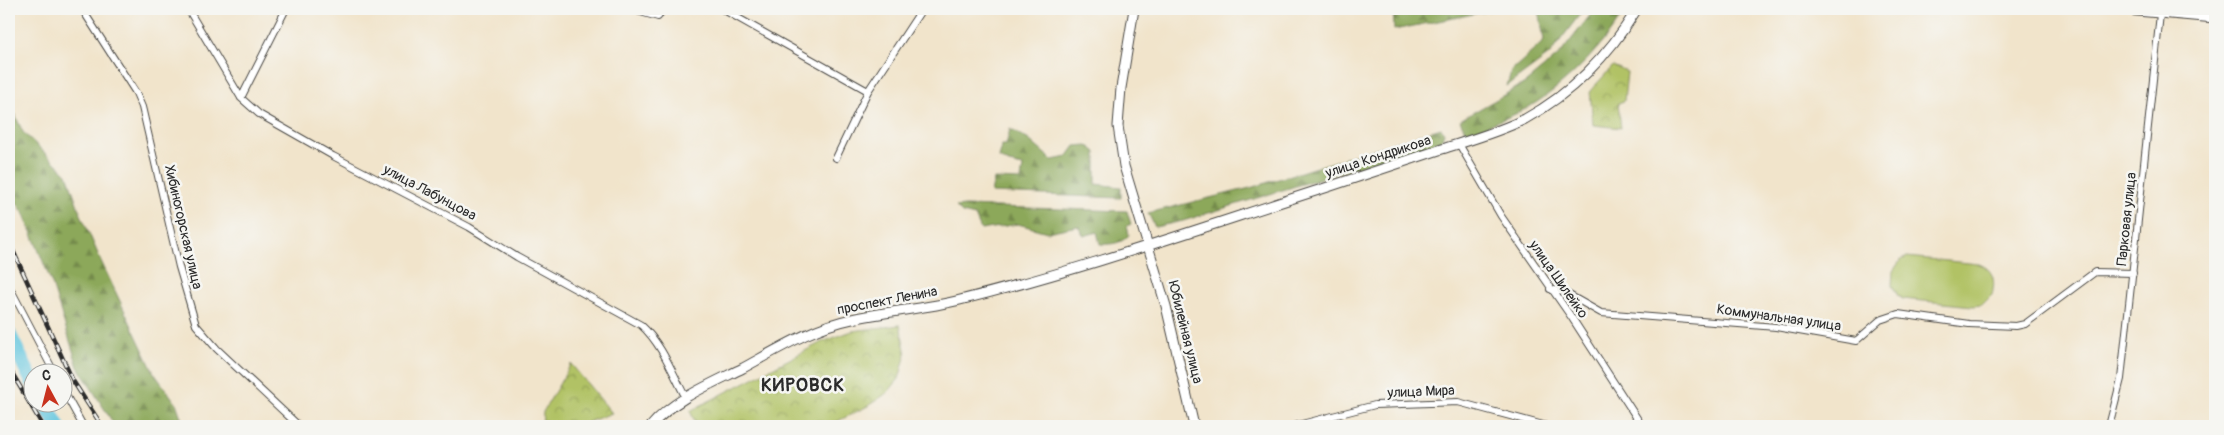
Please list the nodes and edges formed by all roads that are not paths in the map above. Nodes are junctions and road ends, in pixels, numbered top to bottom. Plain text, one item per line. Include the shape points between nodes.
1 (82, 9) edge
2 (188, 9) edge
3 (286, 9) edge
4 (630, 9) edge
5 (662, 9) edge
6 (722, 9) edge
7 (922, 9) edge
8 (1134, 9) edge
9 (1637, 9) edge
10 (2116, 9) edge
11 (2160, 14) junction
12 (2215, 18) edge
13 (868, 91) junction
14 (241, 98) junction
15 (1459, 144) junction
16 (836, 158) dead end
17 (1148, 246) junction
18 (2133, 274) junction
19 (9, 286) edge
20 (1550, 289) junction
21 (49, 362) edge
22 (682, 400) junction
23 (72, 406) edge
24 (83, 426) edge
25 (299, 426) edge
26 (651, 426) edge
27 (1194, 426) edge
28 (1294, 426) edge
29 (1547, 426) edge
30 (1642, 426) edge
31 (2110, 426) edge

1 - 25 street, Хибиногорская улица via 142,107 196,325 222,354
2 - 14 street, улица Лабунцова
3 - 14 street
4 - 5 street via 658,17
6 - 13 street
7 - 13 street
8 - 17 street, Юбилейная улица via 1118,126 1124,166
9 - 15 street, улица Кондрикова via 1615,43 1577,83 1531,115
10 - 11 street
11 - 12 street
11 - 18 street, Парковая улица
13 - 16 street
14 - 22 street, улица Лабунцова via 259,114 308,142 469,227 641,325 668,364
15 - 17 street, улица Кондрикова
15 - 20 street, улица Шилейко via 1501,216
17 - 22 street, проспект Ленина via 962,300 854,319 822,328
17 - 27 street, Юбилейная улица via 1166,306
18 - 20 street, Коммунальная улица via 2095,272 2025,324 1969,324 1898,314 1880,320 1856,341 1776,327 1601,313 1564,292
18 - 31 street, Парковая улица via 2121,379
19 - 21 street
20 - 30 street, улица Шилейко
22 - 26 street, проспект Ленина via 660,415
23 - 24 street
28 - 29 street, улица Мира via 1375,405 1458,402

